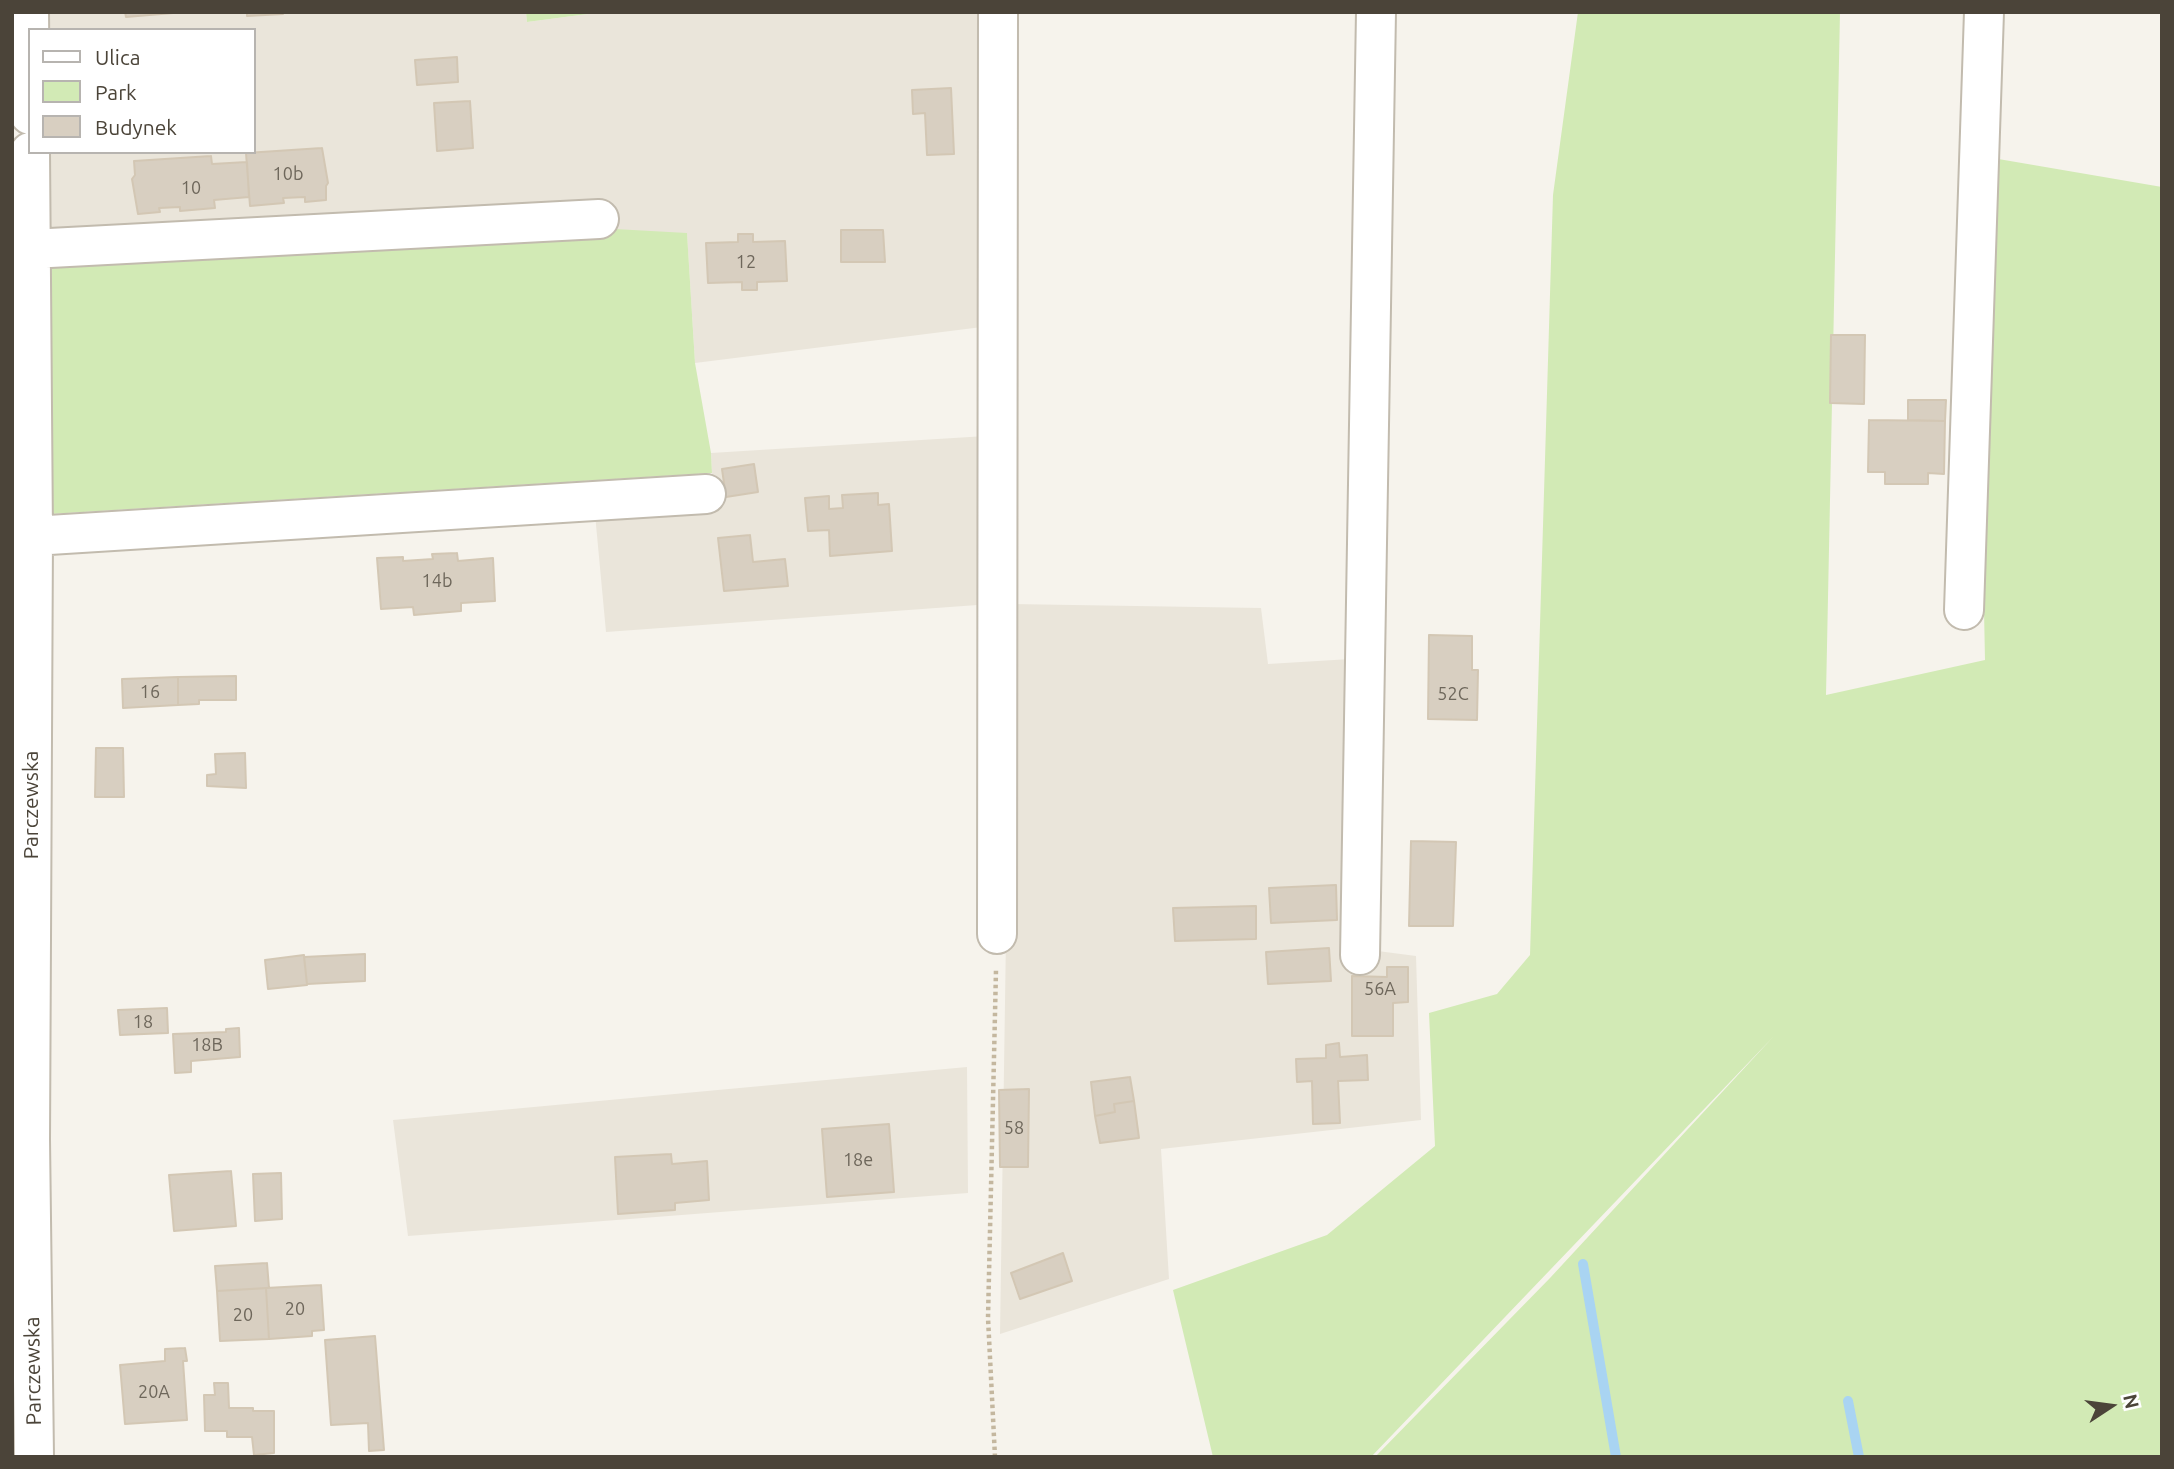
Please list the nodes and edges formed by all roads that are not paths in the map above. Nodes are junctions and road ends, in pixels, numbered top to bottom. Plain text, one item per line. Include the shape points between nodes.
1 (998, 12) edge
2 (1376, 12) edge
3 (1984, 12) edge
4 (30, 154) edge
5 (598, 219) dead end
6 (31, 249) junction
7 (706, 494) dead end
8 (33, 536) junction
9 (1964, 610) dead end
10 (22, 734) edge
11 (997, 934) road end
12 (1360, 955) dead end
13 (21, 1067) edge
14 (34, 1457) edge

1 - 11 street
2 - 12 street
3 - 9 street
4 - 6 street, Parczewska
5 - 6 street
6 - 8 street, Parczewska
7 - 8 street
8 - 10 street, Parczewska
10 - 13 street, Parczewska
13 - 14 street, Parczewska

